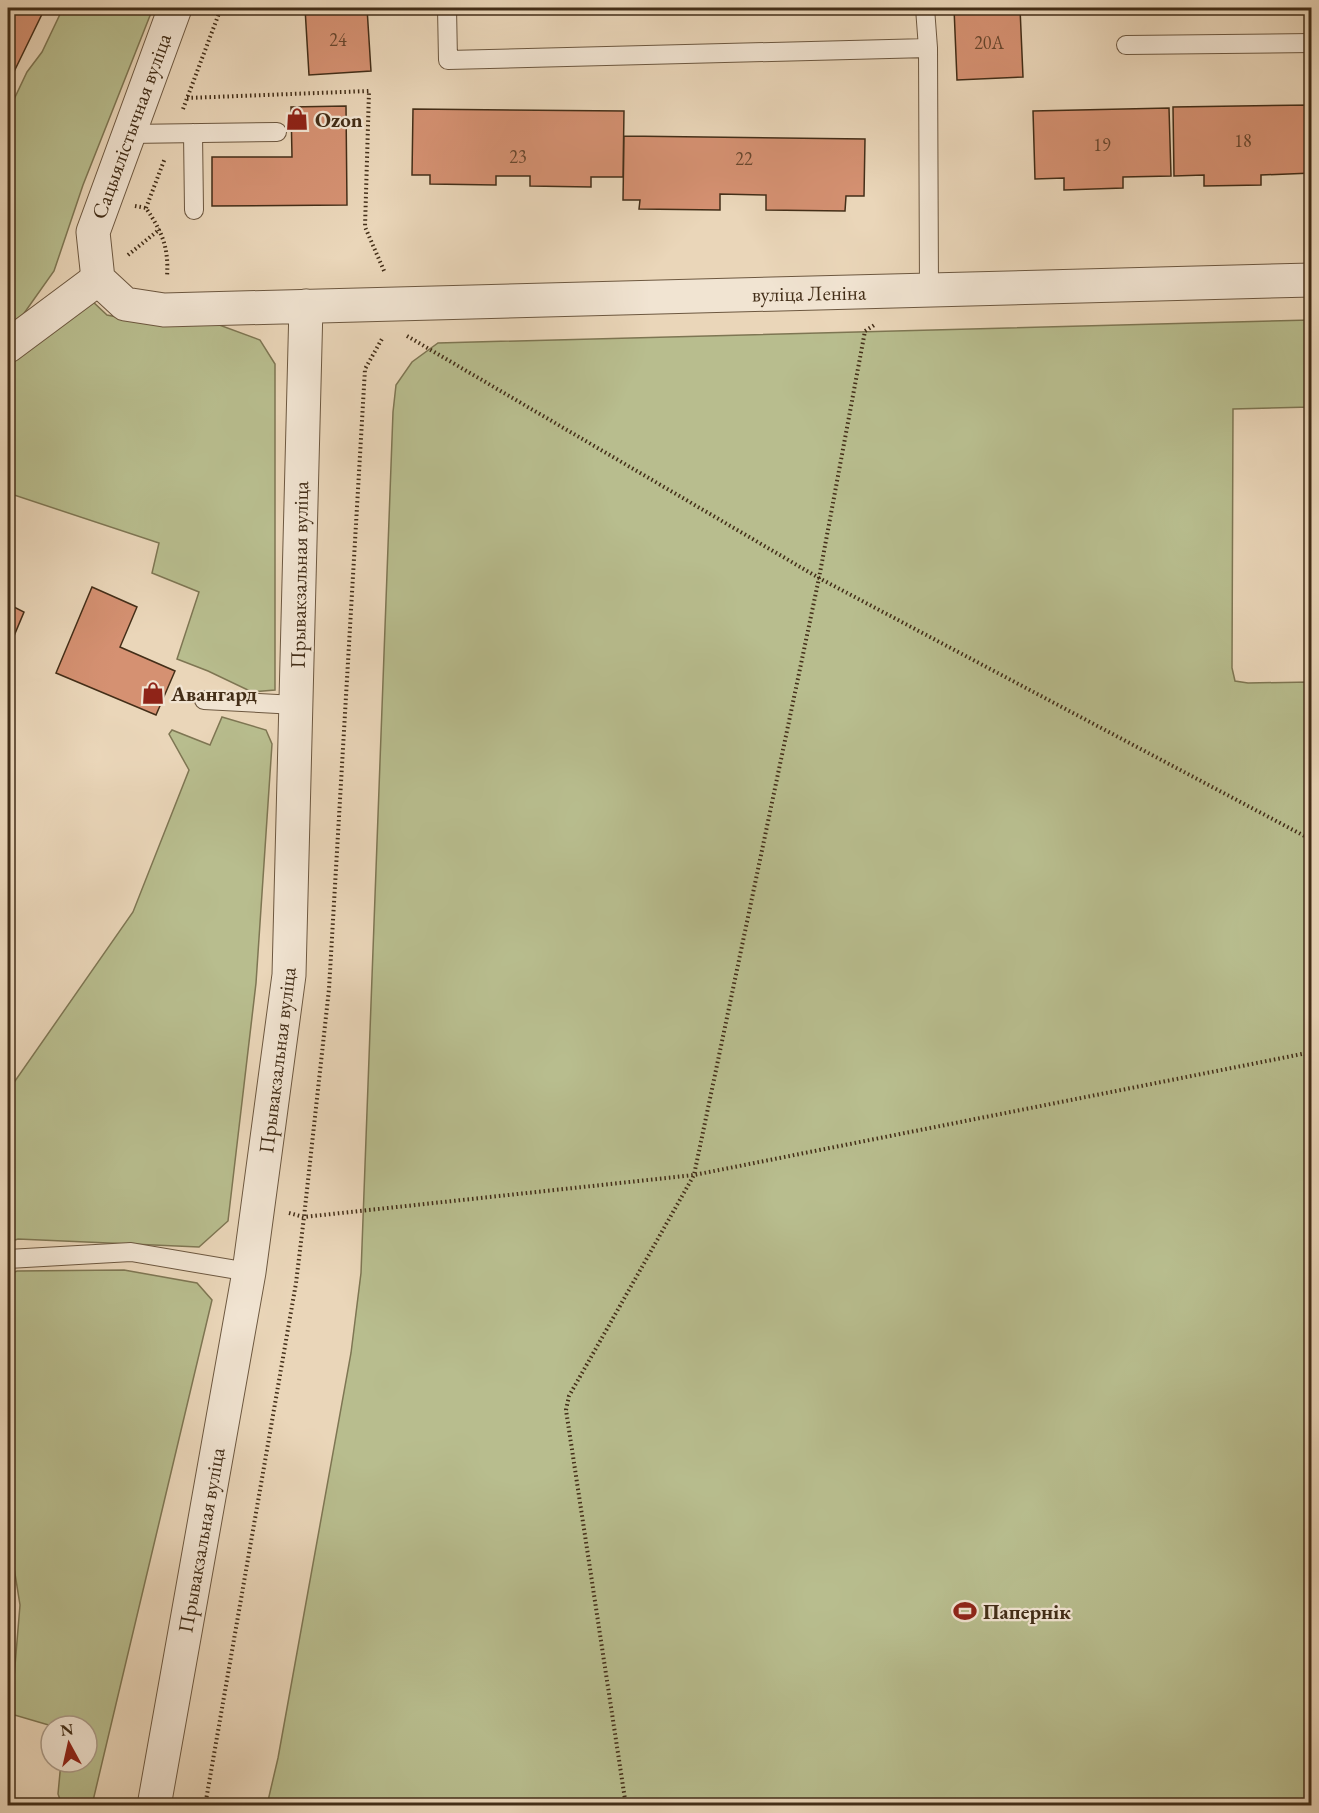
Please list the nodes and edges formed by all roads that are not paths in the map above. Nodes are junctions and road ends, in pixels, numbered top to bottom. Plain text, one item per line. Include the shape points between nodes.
1 (175, 8) edge
2 (447, 8) edge
3 (925, 8) edge
4 (1311, 43) edge
5 (1126, 45) dead end
6 (928, 48) junction
7 (277, 132) dead end
8 (193, 133) junction
9 (128, 134) junction
10 (194, 210) dead end
11 (98, 279) junction
12 (1311, 280) edge
13 (929, 290) junction
14 (306, 306) junction
15 (8, 346) edge
16 (204, 700) dead end
17 (296, 705) junction
18 (8, 1259) edge
19 (249, 1272) junction
20 (154, 1806) edge

1 - 9 street, Сацыялістычная вуліца
2 - 6 lane via 448,60
3 - 6 lane
4 - 5 lane
6 - 13 lane
7 - 8 lane
8 - 9 lane
8 - 10 lane
9 - 11 street, Сацыялістычная вуліца via 93,232
11 - 14 street via 125,304 164,310
11 - 15 street
12 - 13 street, вуліца Леніна
13 - 14 street, вуліца Леніна
14 - 17 street, Прывакзальная вуліца
16 - 17 lane
17 - 19 street, Прывакзальная вуліца via 289,975
18 - 19 lane via 131,1252
19 - 20 street, Прывакзальная вуліца

